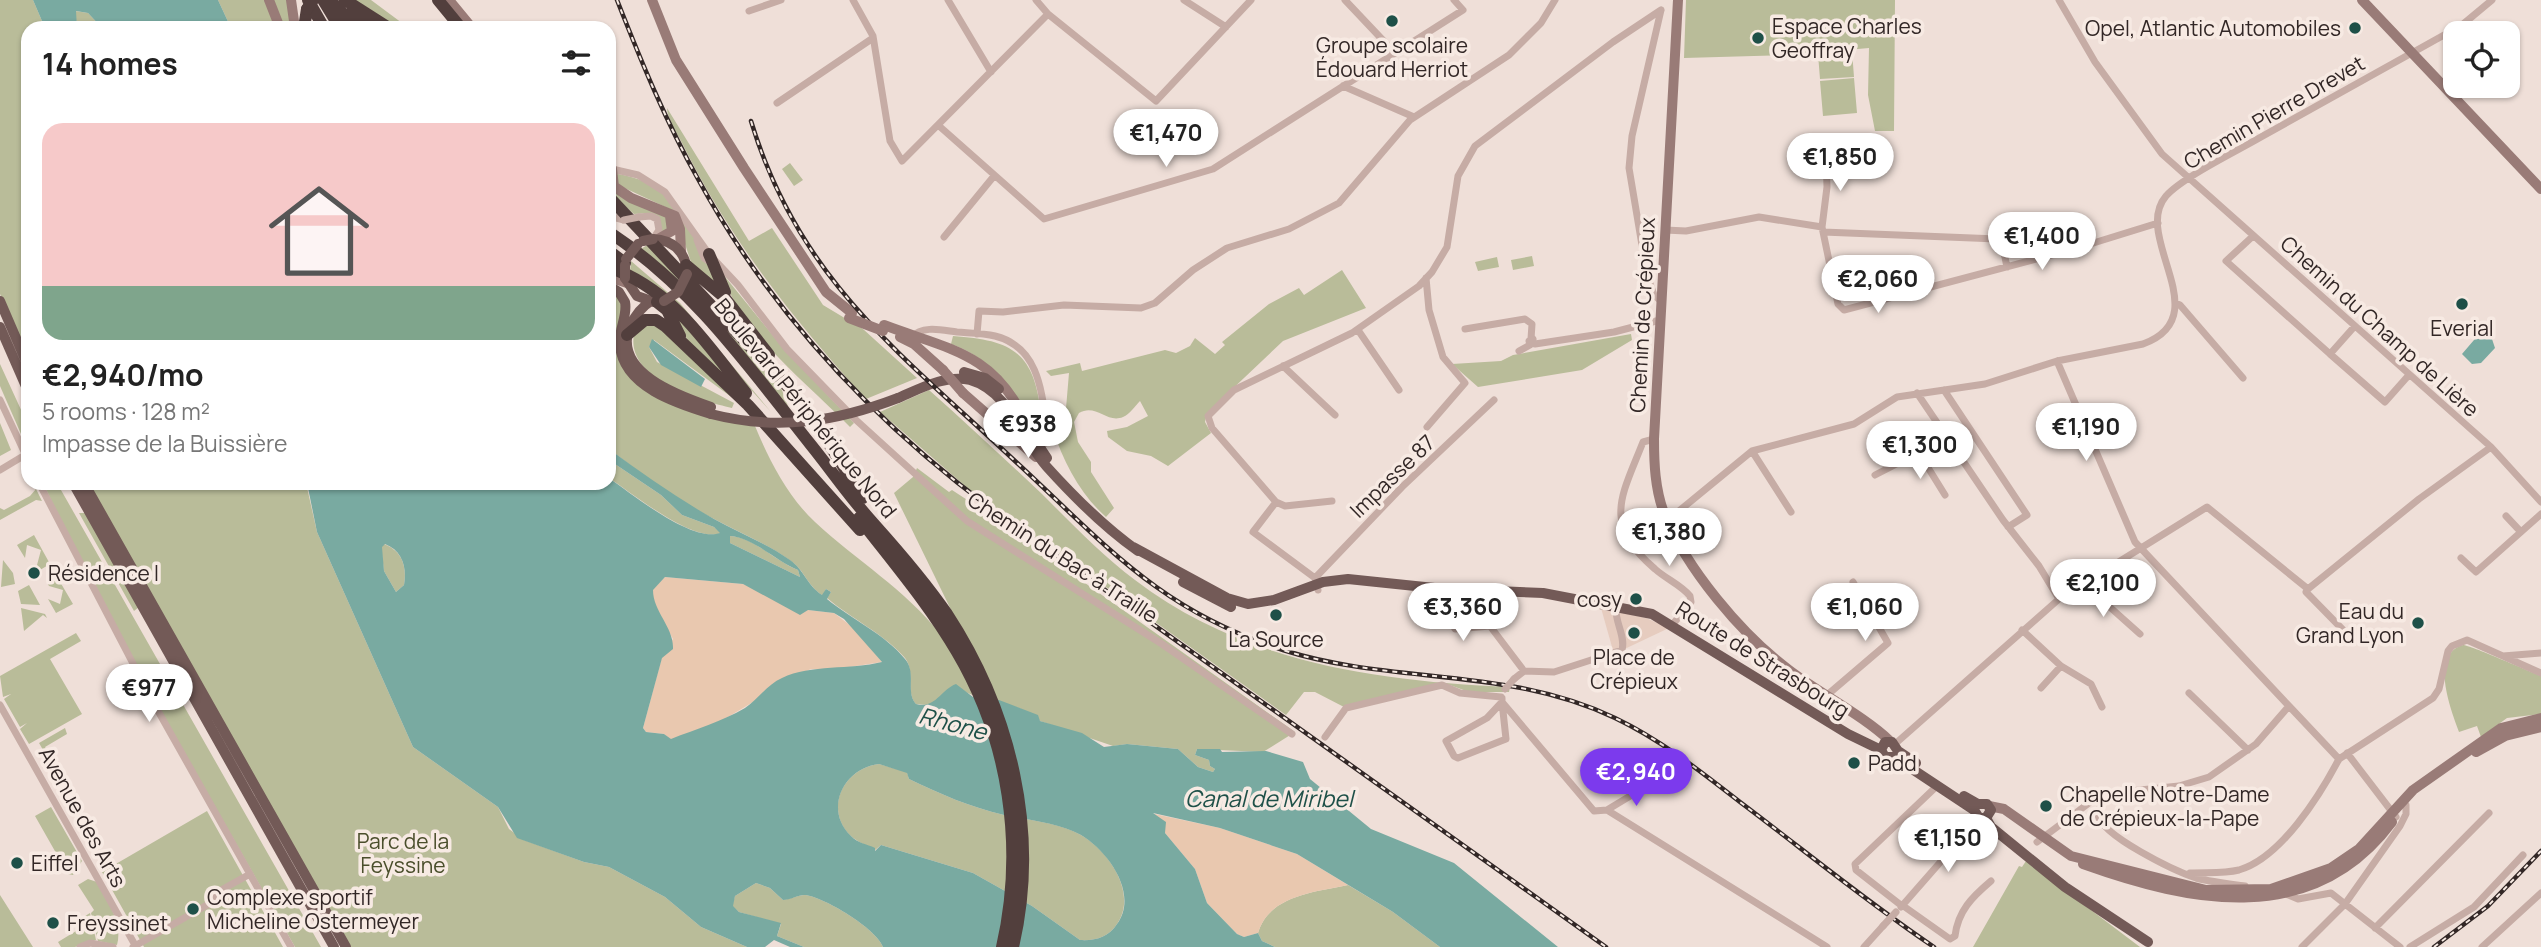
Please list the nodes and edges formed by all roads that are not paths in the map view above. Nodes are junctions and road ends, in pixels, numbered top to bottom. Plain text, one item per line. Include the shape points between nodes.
1 (270, 0) edge
2 (291, 0) edge
3 (323, 0) edge
4 (330, 0) edge
5 (343, 0) edge
6 (438, 0) edge
7 (449, 0) edge
8 (652, 0) edge
9 (781, 0) edge
10 (866, 0) edge
11 (948, 0) edge
12 (1036, 0) edge
13 (1184, 0) edge
14 (1251, 0) edge
15 (1345, 0) edge
16 (1454, 0) edge
17 (1555, 0) edge
18 (1678, 0) edge
19 (2059, 0) edge
20 (2362, 0) edge
21 (2492, 0) edge
22 (309, 3) edge
23 (855, 3) edge
24 (1661, 10) junction
25 (749, 11) dead end
26 (1677, 12) junction
27 (1048, 14) junction
28 (278, 21) edge
29 (294, 21) edge
30 (305, 21) edge
31 (320, 21) edge
32 (336, 21) edge
33 (338, 21) edge
34 (350, 21) edge
35 (368, 21) edge
36 (455, 21) edge
37 (466, 21) edge
38 (1226, 27) junction
39 (873, 38) junction
40 (1395, 53) junction
41 (2414, 54) junction
42 (991, 72) junction
43 (1343, 86) junction
44 (777, 103) dead end
45 (1414, 117) junction
46 (938, 125) junction
47 (1826, 157) dead end
48 (2516, 162) junction
49 (616, 171) edge
50 (994, 176) junction
51 (2192, 178) junction
52 (2541, 182) edge
53 (2541, 189) edge
54 (616, 191) edge
55 (616, 195) edge
56 (665, 210) junction
57 (616, 218) edge
58 (2158, 223) junction
59 (616, 228) edge
60 (1665, 230) junction
61 (1823, 230) junction
62 (616, 237) edge
63 (944, 237) dead end
64 (2252, 237) junction
65 (648, 241) junction
66 (616, 246) edge
67 (681, 251) junction
68 (616, 256) edge
69 (714, 261) junction
70 (625, 262) junction
71 (2007, 267) junction
72 (687, 269) junction
73 (616, 270) edge
74 (1426, 278) junction
75 (616, 280) edge
76 (628, 284) junction
77 (616, 290) edge
78 (657, 301) junction
79 (1661, 301) junction
80 (0, 302) edge
81 (2175, 303) junction
82 (1660, 320) junction
83 (0, 327) edge
84 (2354, 327) junction
85 (1465, 329) dead end
86 (1358, 330) junction
87 (624, 332) junction
88 (977, 334) junction
89 (910, 338) junction
90 (757, 340) junction
91 (1532, 343) junction
92 (688, 346) junction
93 (21, 350) edge
94 (1519, 351) dead end
95 (2330, 354) junction
96 (2057, 361) junction
97 (1283, 366) junction
98 (21, 375) edge
99 (2408, 376) junction
100 (2243, 378) dead end
101 (789, 388) junction
102 (1399, 390) dead end
103 (1944, 390) junction
104 (1917, 393) junction
105 (0, 400) edge
106 (1494, 400) dead end
107 (1335, 415) dead end
108 (1427, 427) dead end
109 (1028, 435) junction
110 (780, 438) junction
111 (1947, 438) junction
112 (1654, 439) junction
113 (21, 445) edge
114 (2491, 447) junction
115 (1041, 449) junction
116 (1752, 451) junction
117 (1919, 453) junction
118 (21, 461) edge
119 (1048, 468) junction
120 (0, 470) edge
121 (1875, 475) dead end
122 (1069, 488) junction
123 (43, 490) edge
124 (77, 490) edge
125 (88, 490) edge
126 (1945, 495) dead end
127 (1332, 500) dead end
128 (1276, 502) junction
129 (2541, 502) edge
130 (1791, 512) dead end
131 (2541, 514) edge
132 (2506, 516) dead end
133 (1667, 521) junction
134 (2008, 527) junction
135 (2521, 532) junction
136 (882, 541) junction
137 (1629, 542) junction
138 (2140, 549) junction
139 (2461, 558) dead end
140 (1853, 582) dead end
141 (2084, 583) junction
142 (1317, 584) junction
143 (1435, 587) junction
144 (2308, 589) junction
145 (2059, 599) junction
146 (1616, 606) junction
147 (1673, 624) junction
148 (950, 630) junction
149 (2022, 630) junction
150 (2140, 634) dead end
151 (2351, 638) dead end
152 (2541, 653) edge
153 (2498, 657) junction
154 (2061, 666) junction
155 (1524, 671) junction
156 (2541, 673) edge
157 (2041, 688) dead end
158 (2189, 692) dead end
159 (1826, 696) junction
160 (1502, 699) junction
161 (0, 705) edge
162 (2289, 706) junction
163 (2102, 707) dead end
164 (2541, 718) edge
165 (2541, 727) edge
166 (1292, 734) dead end
167 (1325, 737) dead end
168 (1890, 748) junction
169 (2248, 750) junction
170 (2347, 753) junction
171 (2339, 759) junction
172 (1650, 784) dead end
173 (1938, 785) junction
174 (2104, 793) junction
175 (2406, 805) junction
176 (1607, 810) junction
177 (1983, 811) junction
178 (2489, 813) dead end
179 (2394, 814) junction
180 (2039, 840) junction
181 (2523, 855) dead end
182 (2186, 873) junction
183 (250, 874) junction
184 (1991, 881) dead end
185 (2271, 889) junction
186 (2541, 893) edge
187 (2286, 894) junction
188 (2345, 904) junction
189 (1900, 908) junction
190 (2375, 928) junction
191 (2151, 945) edge
192 (134, 946) edge
193 (80, 947) edge
194 (113, 947) edge
195 (291, 947) edge
196 (334, 947) edge
197 (346, 947) edge
198 (1002, 947) edge
199 (1013, 947) edge
200 (1827, 947) edge
201 (1864, 947) edge
202 (2302, 947) edge
203 (2400, 947) edge
204 (2410, 947) edge
205 (2482, 947) edge

1 - 28 main road
2 - 29 main road
3 - 32 highway
4 - 33 highway
4 - 34 highway
5 - 35 highway
6 - 36 highway
7 - 37 main road
8 - 89 main road, Route de Strasbourg, bridge via 676,60 821,295 851,315
9 - 25 street
10 - 23 street
11 - 42 street
12 - 27 street
13 - 38 street
14 - 38 street
15 - 40 street
16 - 40 street via 1463,10
17 - 45 street via 1541,23 1509,55
18 - 26 main road, Chemin de Crépieux
19 - 51 street, Chemin du Champ de Lière via 2123,103 2162,154
20 - 41 main road
21 - 41 street, Chemin Pierre Drevet
22 - 30 highway
22 - 31 highway
23 - 39 street
24 - 26 street
24 - 74 street via 1475,146 1458,176 1447,247
24 - 79 street via 1629,168 1647,275
26 - 60 main road, Chemin de Crépieux
27 - 38 street via 1156,101
27 - 42 street
39 - 44 street
39 - 46 street via 890,141 902,162
40 - 43 street
41 - 48 main road
41 - 51 street, Chemin Pierre Drevet
42 - 46 street
43 - 45 street
43 - 50 street via 1213,169 1044,219
45 - 88 street via 1336,205 1289,229 1227,248 1150,305 979,311
46 - 50 street
47 - 61 street
48 - 52 main road
48 - 53 main road
49 - 69 street, Chemin du Bac à Traille via 642,177 670,197 696,234 704,258
50 - 63 street
51 - 58 street, Chemin Pierre Drevet via 2165,197
51 - 64 street, Chemin du Champ de Lière
54 - 56 main road
55 - 101 highway
56 - 65 main road via 673,228
56 - 67 main road via 678,221
57 - 65 street, bridge via 657,219 659,230
58 - 71 street
58 - 81 street
59 - 65 highway via 635,240
60 - 61 street via 1686,231 1759,217
60 - 79 main road, Chemin de Crépieux
61 - 71 street via 1997,239
61 - 71 street via 1838,304 1844,310
62 - 136 highway, Boulevard Périphérique Nord via 689,295 874,525
64 - 84 street, Chemin du Champ de Lière
64 - 95 street via 2226,261
65 - 67 main road via 671,243
65 - 70 main road, bridge
66 - 136 highway, Boulevard Périphérique Nord via 659,278 698,316
67 - 72 main road
68 - 70 highway
69 - 90 highway via 722,287
69 - 166 street, Chemin du Bac à Traille via 816,379 967,521 1162,644
70 - 76 main road, bridge
72 - 78 main road, bridge via 678,292
72 - 90 highway via 724,297
73 - 110 highway via 670,301
74 - 86 street
74 - 108 street via 1429,310 1443,357 1465,383
75 - 76 main road
76 - 78 main road
76 - 87 main road via 632,308
77 - 87 main road via 625,302
78 - 87 main road via 640,309
78 - 92 highway
79 - 82 main road, Chemin de Crépieux
80 - 93 main road
81 - 96 street via 2170,322 2152,340
81 - 100 street
82 - 91 street via 1614,332
82 - 112 main road, Chemin de Crépieux
83 - 98 main road
84 - 95 street
84 - 99 street, Chemin du Champ de Lière
85 - 91 street via 1525,319 1532,324
86 - 97 street
86 - 102 street
87 - 92 highway via 651,319
87 - 109 main road, bridge via 629,354 646,375 712,411 799,417 896,396 942,374 961,372 979,376 1005,395
88 - 89 street via 926,329
88 - 115 street via 1003,339 1033,364 1048,439
89 - 109 main road, Route de Strasbourg via 969,357 990,370 1011,393
89 - 119 main road, Route de Strasbourg, bridge via 963,393
90 - 101 highway
91 - 94 street
92 - 110 highway
95 - 99 street via 2385,402
96 - 103 street via 1985,384
96 - 138 street
97 - 107 street
97 - 128 street via 1234,390 1208,419
99 - 114 street, Chemin du Champ de Lière
101 - 136 highway via 826,439
103 - 104 street
103 - 134 street via 2027,515
104 - 111 street
104 - 116 street via 1891,400 1854,424
105 - 113 street
106 - 142 street, Impasse 87 via 1402,487
109 - 115 main road, Route de Strasbourg
109 - 119 main road
110 - 136 highway via 861,531
111 - 117 street
111 - 134 street
112 - 133 main road via 1656,479
112 - 137 street, Chemin de Crépieux via 1643,442 1622,502 1620,521
114 - 129 street, Chemin du Champ de Lière
114 - 144 street
115 - 122 main road, Route de Strasbourg
116 - 130 street
116 - 133 street
117 - 121 street
117 - 126 street
118 - 120 street
119 - 122 main road, Route de Strasbourg
122 - 142 main road, Route de Strasbourg via 1102,524 1133,547 1227,598 1241,603 1267,602
123 - 183 street via 146,690
124 - 196 main road
125 - 197 main road
127 - 128 street via 1285,506
128 - 142 street via 1252,532
131 - 135 street
132 - 135 street
133 - 137 street
133 - 159 main road via 1710,590 1756,644
134 - 145 street
135 - 139 street via 2476,572
136 - 148 highway, Boulevard Périphérique Nord
137 - 147 street via 1690,596 1691,602
138 - 141 street
138 - 144 street via 2207,506
138 - 162 street
140 - 159 street via 1888,643
141 - 145 street
141 - 150 street
142 - 143 main road, Route de Strasbourg via 1348,579
143 - 146 main road, Route de Strasbourg via 1543,593
143 - 155 street via 1455,629 1490,625
144 - 151 street
145 - 149 street
146 - 147 main road, Route de Strasbourg
146 - 155 street via 1622,650 1556,672
147 - 168 main road, Route de Strasbourg via 1848,734
148 - 198 highway via 983,703 1006,781 1012,863
148 - 199 highway via 992,698 1016,779 1023,860
149 - 154 street
149 - 168 street
152 - 153 street
153 - 156 street
153 - 170 street via 2472,642 2452,646 2445,656 2439,690 2432,698
154 - 157 street
154 - 163 street via 2091,684
155 - 160 street, bridge via 1505,689
158 - 169 street
159 - 168 main road via 1878,733
160 - 160 street via 1487,718 1446,741 1454,756 1506,739
160 - 167 street via 1460,693 1442,685 1426,688 1346,708
160 - 176 street via 1594,811
161 - 192 street, Avenue des Arts
162 - 169 street
162 - 171 street
164 - 179 main road via 2501,728 2413,790
165 - 175 main road via 2485,746
168 - 173 main road
168 - 177 main road
169 - 174 street via 2195,784
170 - 171 street
170 - 179 street
171 - 182 street via 2308,812 2255,863 2224,872
172 - 176 street
173 - 177 main road
173 - 189 street via 1856,864 1856,870
174 - 180 street
174 - 182 street via 2098,815 2105,830
175 - 179 main road
175 - 188 street via 2400,826
176 - 200 street
177 - 180 main road via 2004,809
177 - 189 street
177 - 191 main road via 1991,827 2074,893
178 - 190 street
179 - 185 main road via 2359,849 2331,868
179 - 187 main road via 2368,851 2325,879
180 - 185 main road via 2071,856 2206,890
180 - 187 main road via 2077,862 2185,893 2239,899
181 - 204 street via 2474,907
182 - 185 street
183 - 192 street via 223,889 207,905
183 - 195 street
184 - 189 street via 1963,908 1950,939
186 - 205 street
187 - 188 street via 2298,899 2328,892
188 - 190 street
188 - 202 street
189 - 201 street, bridge
190 - 203 street
193 - 194 street via 90,943

